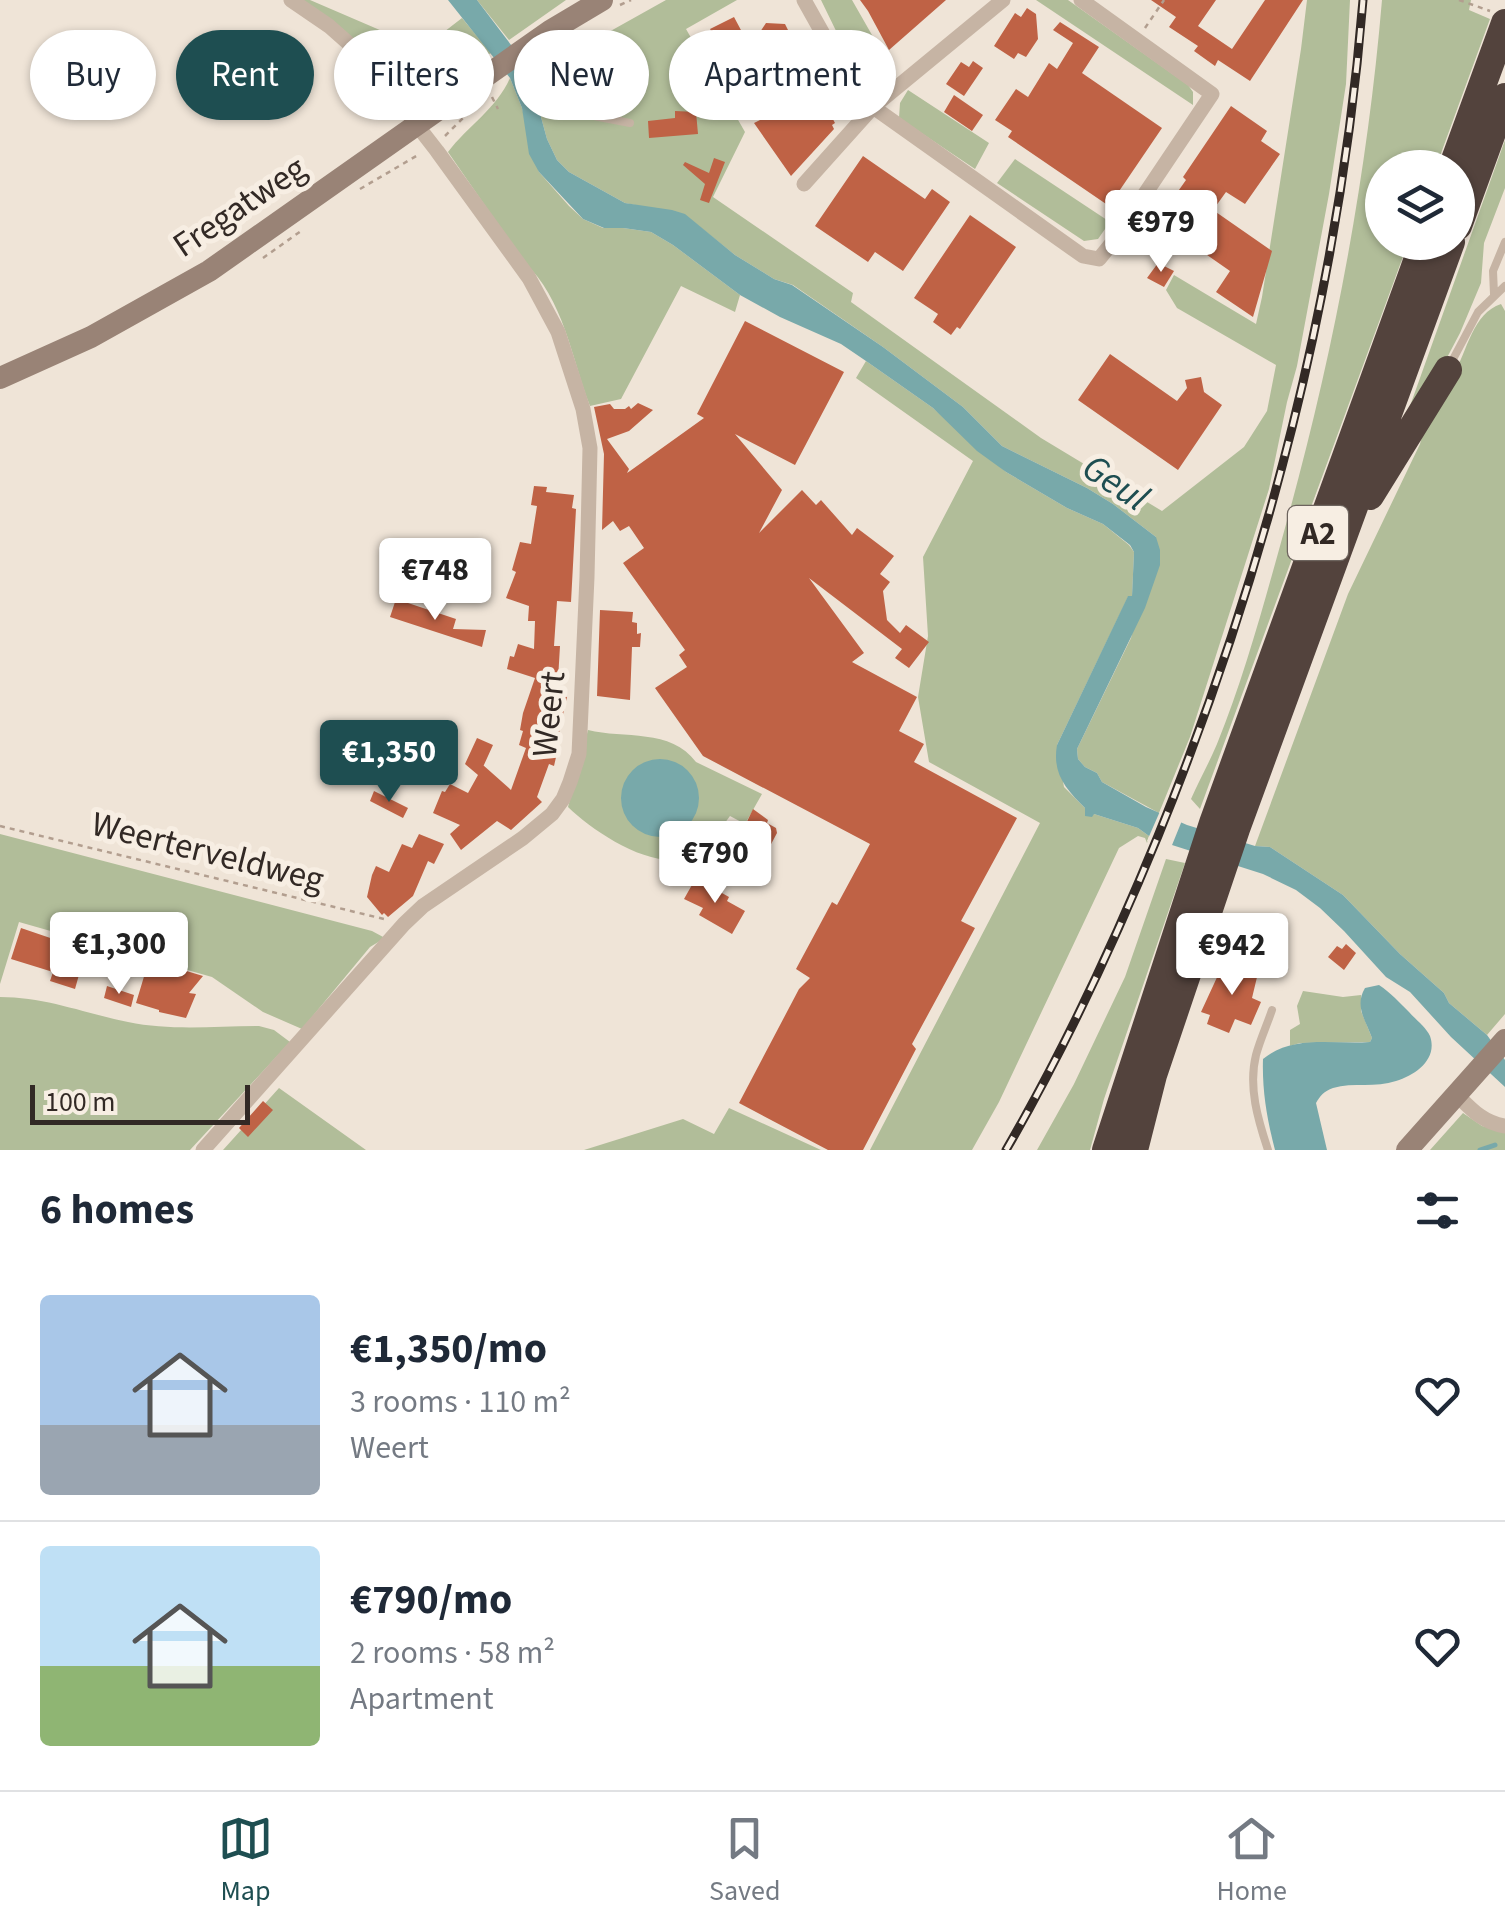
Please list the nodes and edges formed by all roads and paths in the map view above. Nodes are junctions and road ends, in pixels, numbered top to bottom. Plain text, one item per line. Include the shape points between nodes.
1 (291, 0) edge
2 (602, 0) edge
3 (804, 0) edge
4 (1002, 0) edge
5 (1081, 0) edge
6 (1164, 0) edge
7 (1459, 0) edge
8 (1498, 18) edge
9 (554, 30) edge
10 (821, 30) edge
11 (1137, 41) junction
12 (514, 60) edge
13 (494, 79) edge
14 (896, 89) edge
15 (1505, 98) edge
16 (494, 99) edge
17 (498, 109) dead end
18 (428, 120) edge
19 (462, 120) edge
20 (614, 120) edge
21 (862, 120) edge
22 (892, 120) edge
23 (630, 123) dead end
24 (418, 126) junction
25 (1458, 150) edge
26 (1475, 180) edge
27 (804, 184) dead end
28 (1505, 242) edge
29 (1418, 260) edge
30 (1445, 260) edge
31 (1505, 286) edge
32 (1494, 294) junction
33 (1448, 370) joint
34 (0, 378) edge
35 (1344, 535) junction
36 (0, 826) edge
37 (1224, 826) junction
38 (1210, 870) junction
39 (404, 924) junction
40 (1272, 1010) dead end
41 (1505, 1040) edge
42 (1456, 1094) junction
43 (1505, 1126) edge
44 (203, 1150) edge
45 (1106, 1150) edge
46 (1134, 1150) edge
47 (1268, 1150) edge
48 (1407, 1150) edge

1 - 24 street, Weert via 364,56
2 - 9 street, Fregatweg
3 - 10 street
4 - 14 street
5 - 11 street
6 - 11 path
7 - 8 path
8 - 25 highway
11 - 22 street via 1212,94 1099,258 1083,256
12 - 13 street, Fregatweg
15 - 26 highway
16 - 17 path
18 - 24 street, Fregatweg
19 - 24 path via 453,130
20 - 23 lane
21 - 27 street
24 - 34 street, Fregatweg via 209,270 91,337
24 - 39 street, Weert via 529,278 558,332 590,448 588,577 579,754 563,799 523,838
28 - 32 lane, A2 via 1493,271
29 - 37 highway, A2
30 - 35 highway, A2
31 - 32 lane, A2
32 - 33 lane, A2
33 - 35 highway, A2
35 - 37 highway, A2
36 - 39 path, Weerterveldweg
37 - 38 highway, A2
38 - 45 highway, A2
38 - 46 highway, A2
39 - 44 street, Weert
40 - 47 lane via 1253,1071
41 - 42 street
42 - 43 street via 1489,1123
42 - 48 street

